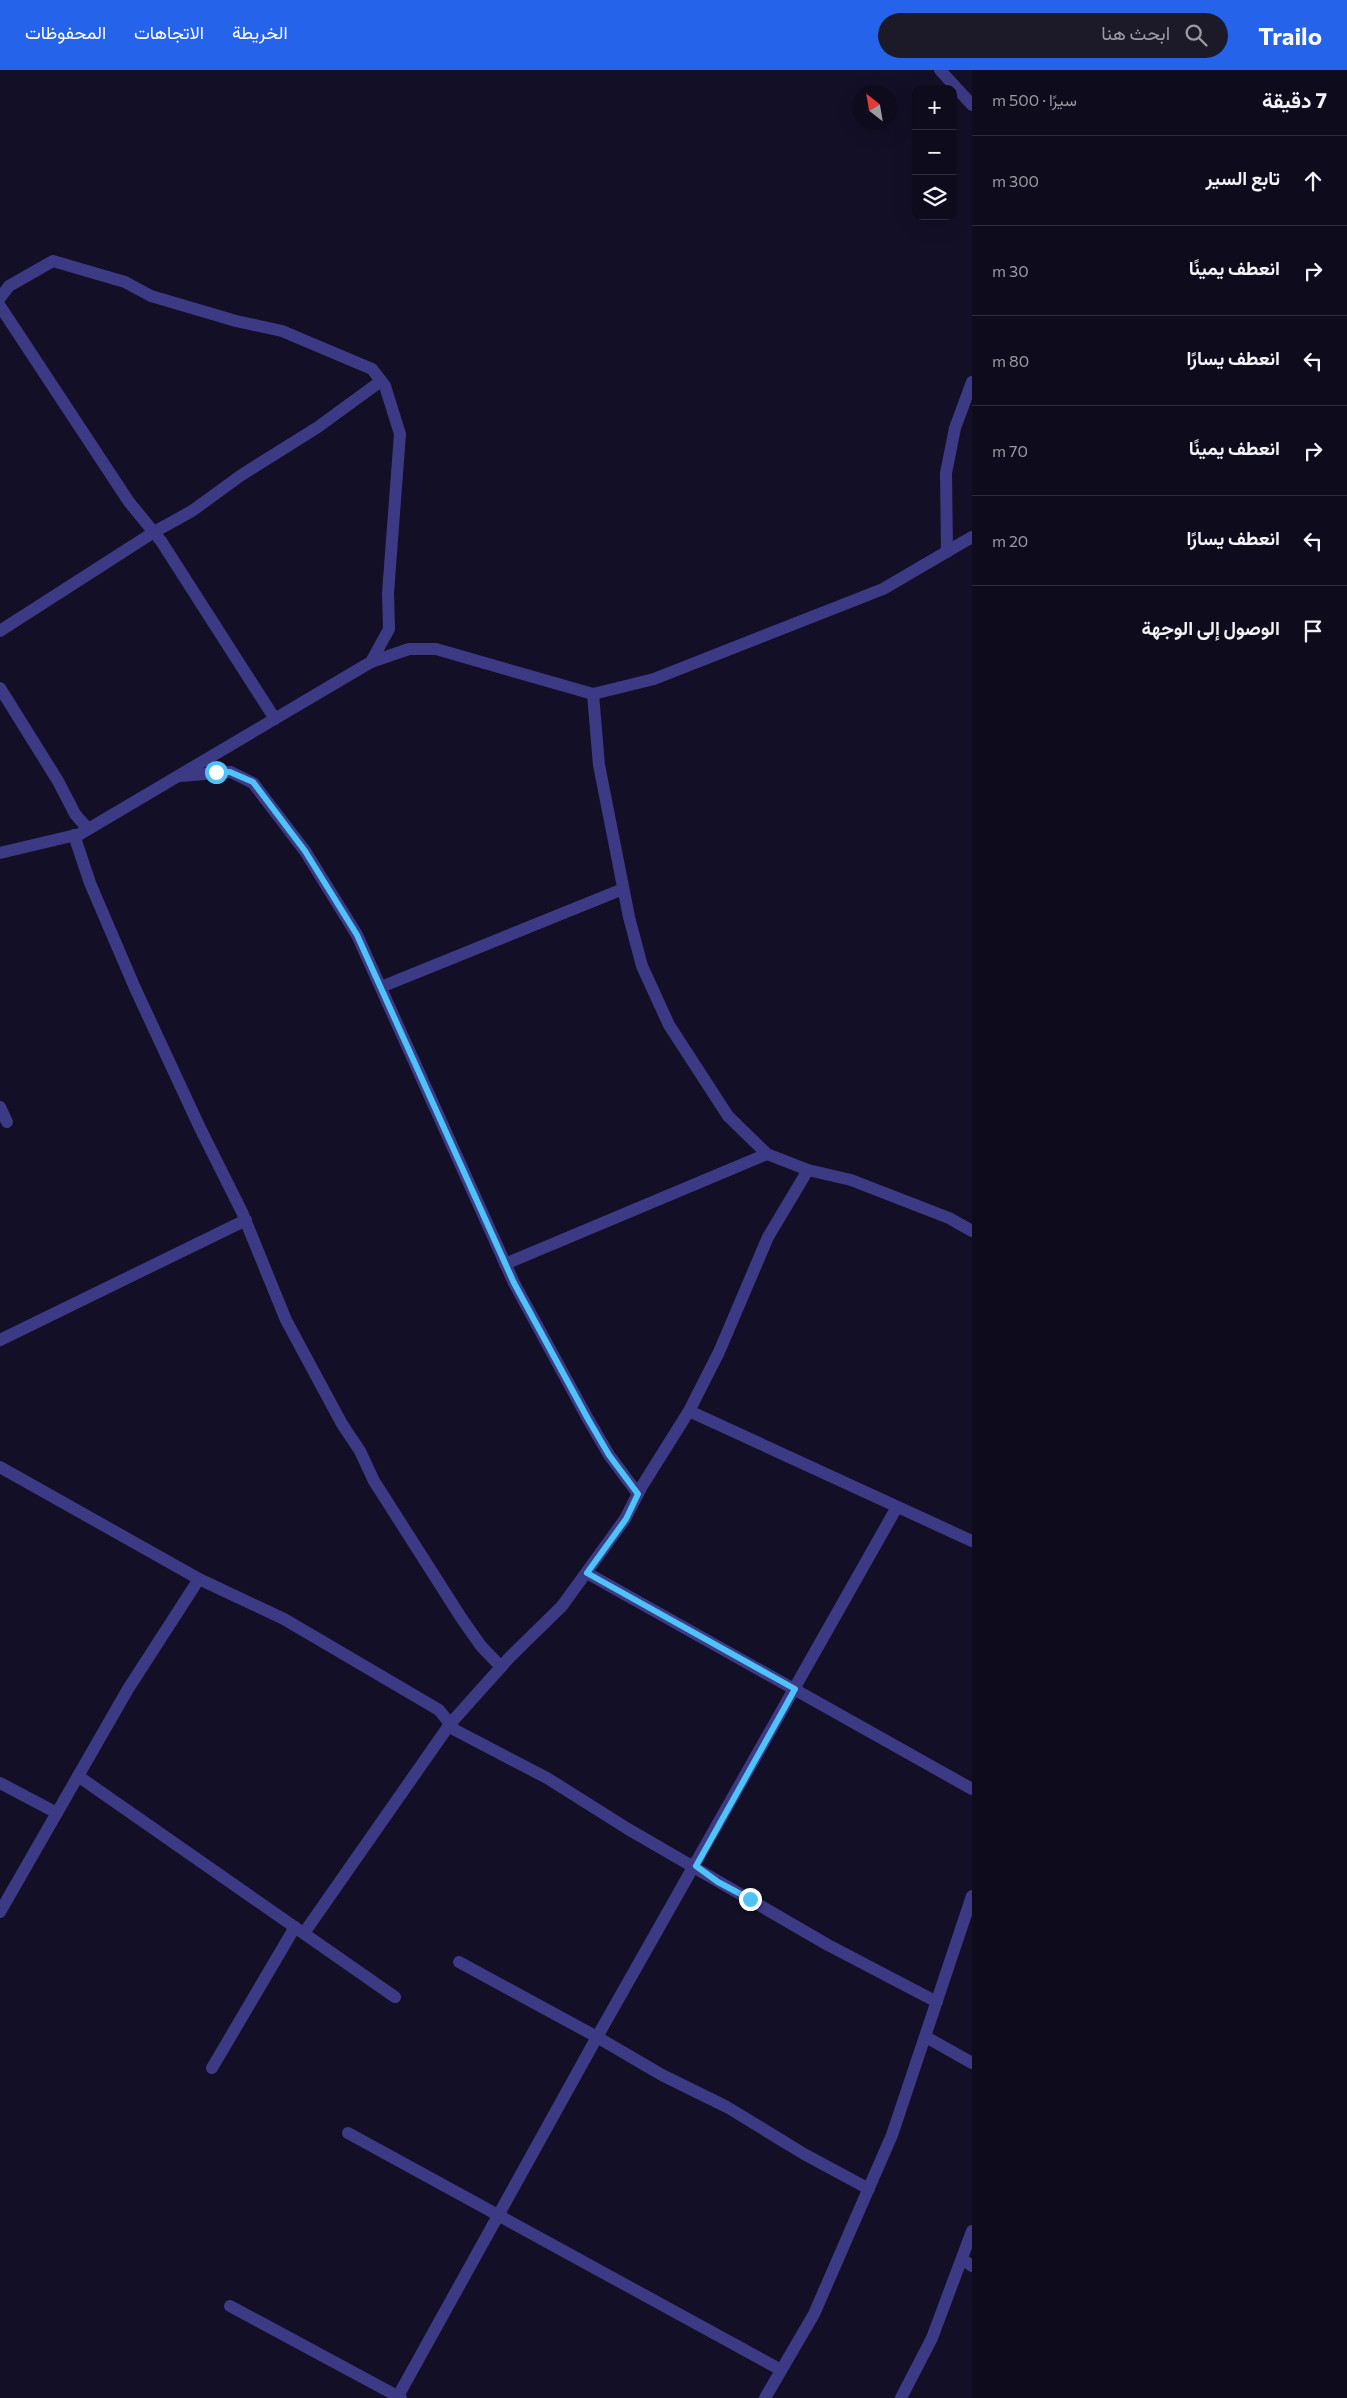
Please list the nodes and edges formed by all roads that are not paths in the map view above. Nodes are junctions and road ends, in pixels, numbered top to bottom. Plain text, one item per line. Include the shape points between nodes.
1 (940, 70) edge
2 (972, 105) edge
3 (0, 298) edge
4 (0, 306) edge
5 (382, 381) junction
6 (972, 382) edge
7 (154, 532) junction
8 (972, 537) edge
9 (947, 552) junction
10 (0, 630) edge
11 (371, 662) junction
12 (0, 688) edge
13 (593, 694) junction
14 (275, 719) junction
15 (178, 776) junction
16 (88, 829) junction
17 (74, 835) junction
18 (0, 853) edge
19 (623, 889) junction
20 (381, 987) junction
21 (0, 1107) edge
22 (8, 1122) dead end
23 (767, 1154) junction
24 (808, 1170) junction
25 (246, 1220) junction
26 (972, 1231) edge
27 (505, 1264) junction
28 (0, 1340) edge
29 (689, 1412) junction
30 (1, 1470) edge
31 (638, 1494) junction
32 (897, 1507) junction
33 (972, 1541) edge
34 (587, 1573) junction
35 (198, 1579) junction
36 (501, 1667) junction
37 (795, 1689) junction
38 (450, 1724) junction
39 (78, 1776) junction
40 (0, 1783) edge
41 (972, 1789) edge
42 (57, 1813) junction
43 (696, 1866) junction
44 (972, 1896) edge
45 (0, 1912) edge
46 (300, 1930) junction
47 (459, 1962) dead end
48 (395, 1997) dead end
49 (937, 2002) junction
50 (597, 2037) junction
51 (926, 2037) junction
52 (972, 2063) edge
53 (212, 2068) dead end
54 (348, 2133) dead end
55 (869, 2189) junction
56 (499, 2216) junction
57 (972, 2231) edge
58 (967, 2262) edge
59 (230, 2306) dead end
60 (781, 2370) junction
61 (398, 2397) edge
62 (765, 2398) edge
63 (901, 2398) edge

1 - 2 street
3 - 5 street via 9,286 53,261 125,282 151,296 282,331 372,369
4 - 7 street via 129,502
5 - 7 street via 318,428 240,476 192,511
5 - 11 street via 400,434 388,593 389,629
6 - 9 street via 955,428 946,473
7 - 10 street
7 - 14 street
8 - 9 street
9 - 13 street via 883,589 654,679
11 - 13 street via 409,649 436,649
11 - 14 street
12 - 16 street
13 - 19 street via 598,766
14 - 15 street
15 - 16 street
15 - 20 street via 230,772 253,782 305,851 357,935
16 - 17 street
17 - 18 street
17 - 25 street via 90,882 135,988
19 - 20 street
19 - 23 street via 642,966 669,1025 728,1116
20 - 27 street
21 - 22 street
23 - 24 street
23 - 27 street
24 - 26 street via 851,1180 949,1218
24 - 29 street via 768,1237 719,1352
25 - 28 street
25 - 36 street via 286,1320 342,1424 360,1450 374,1481 462,1619
27 - 31 street via 588,1419
29 - 31 street
29 - 32 street
30 - 35 street
31 - 34 street via 626,1519
32 - 33 street
32 - 37 street
34 - 36 street via 562,1606
34 - 37 street
35 - 38 street via 284,1618 439,1710
35 - 39 street via 128,1689
36 - 38 street
37 - 41 street
37 - 43 street
38 - 43 street via 455,1730 547,1778 628,1829
38 - 46 street
39 - 42 street
39 - 46 street
40 - 42 street
42 - 45 street
43 - 49 street via 718,1882
43 - 50 street
44 - 49 street
46 - 48 street
46 - 53 street
47 - 50 street
49 - 51 street
50 - 55 street
50 - 56 street
51 - 52 street
51 - 55 street via 892,2135
54 - 56 street
55 - 60 street via 814,2314
56 - 60 street
56 - 61 street
57 - 58 street
58 - 63 street
59 - 61 street
60 - 62 street

